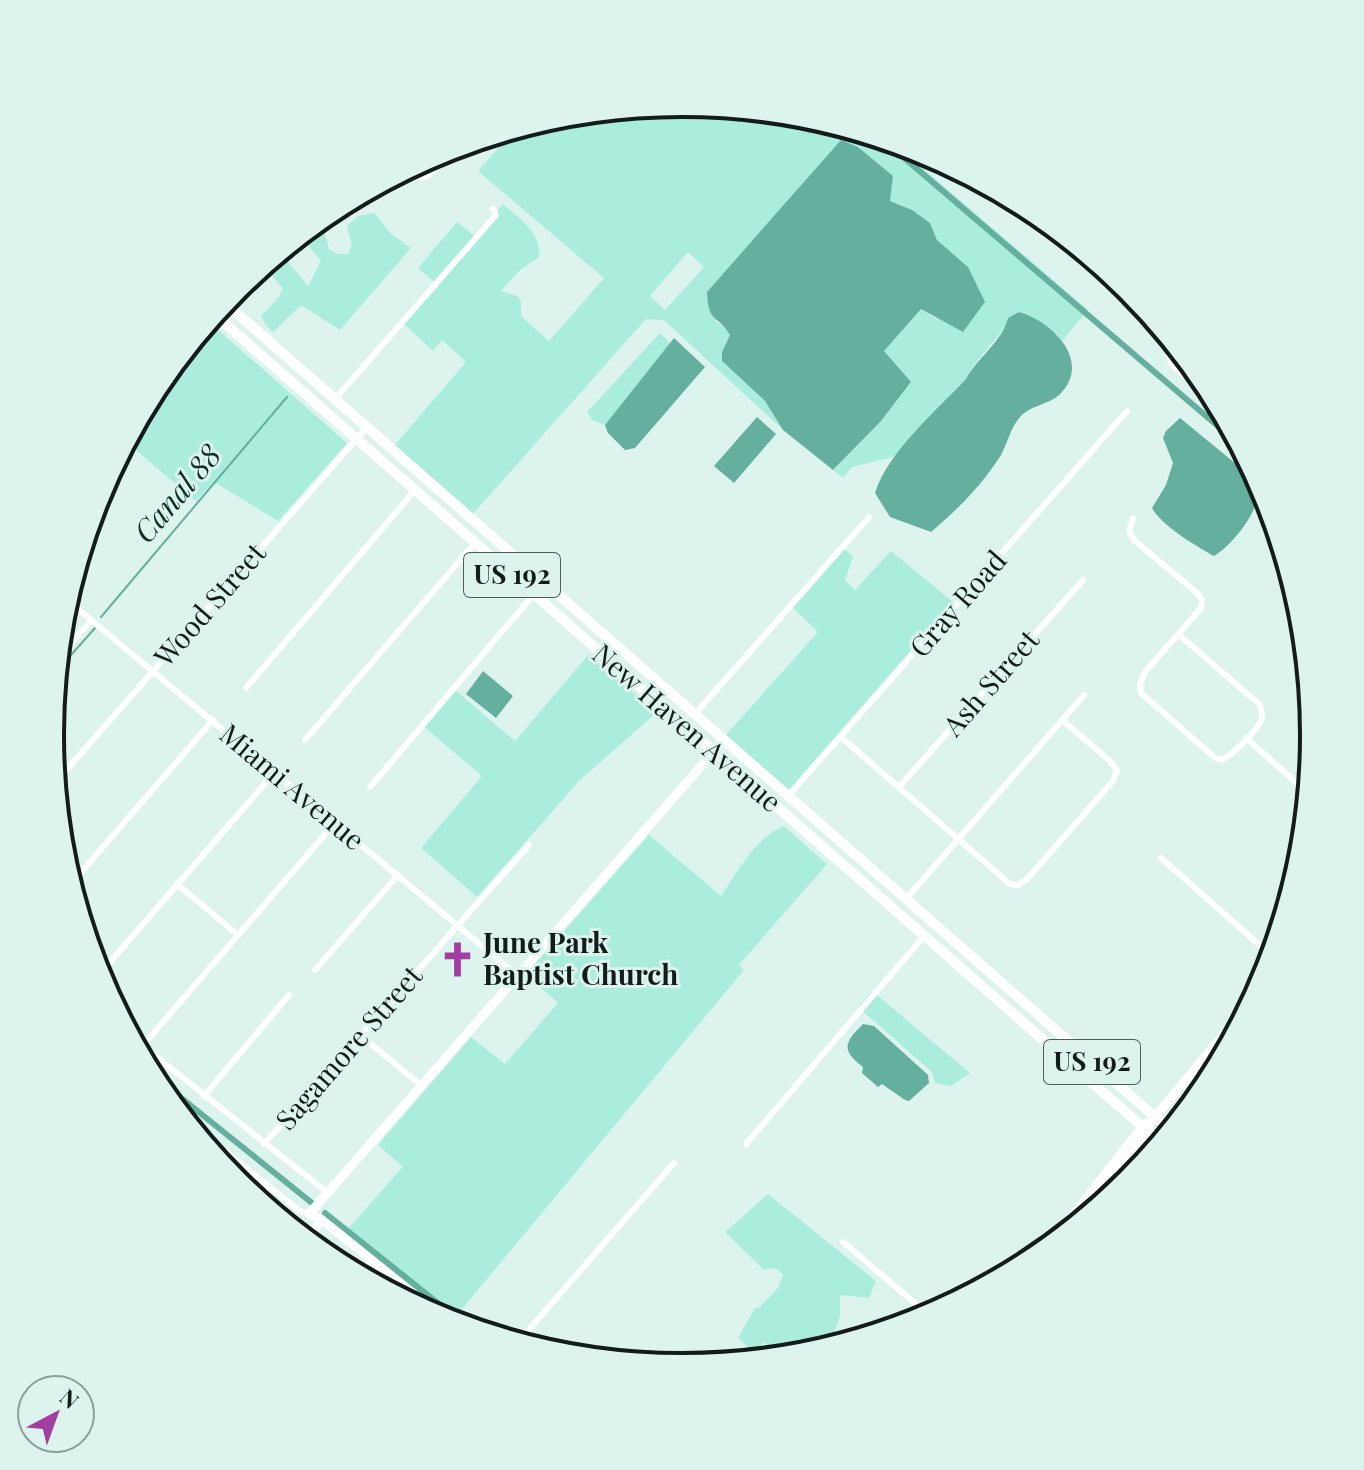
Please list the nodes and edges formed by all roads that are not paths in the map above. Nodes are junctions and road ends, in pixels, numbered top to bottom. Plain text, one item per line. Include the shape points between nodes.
1 (436, 169) edge
2 (418, 177) edge
3 (493, 209) dead end
4 (233, 310) edge
5 (223, 322) edge
6 (247, 343) junction
7 (273, 345) junction
8 (1168, 354) edge
9 (263, 357) junction
10 (289, 358) junction
11 (1183, 374) edge
12 (335, 399) junction
13 (1127, 411) dead end
14 (367, 427) junction
15 (356, 438) junction
16 (415, 490) junction
17 (442, 493) junction
18 (869, 517) dead end
19 (1133, 518) dead end
20 (475, 543) junction
21 (505, 548) junction
22 (1083, 580) dead end
23 (534, 594) junction
24 (77, 609) edge
25 (574, 609) junction
26 (555, 612) junction
27 (91, 621) junction
28 (1178, 634) junction
29 (607, 638) junction
30 (71, 644) edge
31 (153, 670) junction
32 (246, 688) dead end
33 (1084, 695) dead end
34 (695, 714) junction
35 (213, 720) junction
36 (1062, 720) junction
37 (841, 737) junction
38 (1246, 738) junction
39 (305, 740) dead end
40 (724, 740) junction
41 (714, 752) junction
42 (65, 772) edge
43 (275, 772) junction
44 (1298, 784) edge
45 (370, 787) dead end
46 (899, 787) junction
47 (762, 794) junction
48 (788, 796) junction
49 (335, 823) junction
50 (959, 839) junction
51 (529, 845) dead end
52 (1161, 858) dead end
53 (80, 873) edge
54 (398, 875) junction
55 (177, 884) junction
56 (876, 894) junction
57 (906, 899) junction
58 (897, 912) junction
59 (923, 914) junction
60 (459, 926) junction
61 (238, 935) junction
62 (924, 936) junction
63 (1262, 947) edge
64 (108, 964) edge
65 (315, 970) dead end
66 (968, 975) junction
67 (993, 975) junction
68 (518, 976) junction
69 (1008, 989) junction
70 (987, 992) junction
71 (289, 995) dead end
72 (1026, 1025) junction
73 (1052, 1028) junction
74 (360, 1035) junction
75 (1042, 1040) junction
76 (1219, 1040) edge
77 (146, 1041) edge
78 (1070, 1043) junction
79 (158, 1061) edge
80 (422, 1086) junction
81 (204, 1096) junction
82 (1155, 1117) junction
83 (1162, 1123) edge
84 (1145, 1130) junction
85 (1152, 1136) edge
86 (264, 1144) junction
87 (746, 1144) dead end
88 (227, 1153) edge
89 (674, 1163) dead end
90 (1104, 1186) edge
91 (270, 1187) junction
92 (266, 1191) edge
93 (328, 1193) junction
94 (1083, 1205) edge
95 (309, 1214) junction
96 (322, 1220) junction
97 (313, 1230) edge
98 (843, 1242) dead end
99 (371, 1260) junction
100 (366, 1266) edge
101 (404, 1286) edge
102 (918, 1306) edge
103 (526, 1333) edge

1 - 2 street
3 - 12 street via 496,215
4 - 7 main road, New Haven Avenue / US 192
5 - 6 main road, New Haven Avenue / US 192
6 - 7 main road
6 - 9 main road, New Haven Avenue / US 192
7 - 10 main road, New Haven Avenue / US 192
8 - 11 street
9 - 10 main road
9 - 15 main road, New Haven Avenue / US 192
10 - 12 main road, New Haven Avenue / US 192
12 - 14 main road, New Haven Avenue / US 192
13 - 37 street, Gray Road
14 - 15 street, Wood Street
14 - 17 main road, New Haven Avenue / US 192
15 - 16 main road, New Haven Avenue / US 192
15 - 31 street, Wood Street
16 - 17 main road
16 - 20 main road, New Haven Avenue / US 192
16 - 32 street
17 - 21 main road, New Haven Avenue / US 192
18 - 34 street
19 - 28 street via 1129,531 1134,540 1202,600
20 - 21 main road
20 - 23 main road, New Haven Avenue / US 192
20 - 39 street
21 - 25 main road, New Haven Avenue / US 192
22 - 46 street, Ash Street
23 - 25 main road via 548,593
23 - 26 main road, New Haven Avenue / US 192
23 - 45 street
24 - 27 street, Miami Avenue
25 - 29 main road, New Haven Avenue / US 192
26 - 29 main road via 595,639
26 - 41 main road, New Haven Avenue / US 192
27 - 30 street
27 - 31 street, Miami Avenue
28 - 38 street via 1259,704 1261,720
28 - 38 street via 1145,672 1141,693 1214,757 1230,757
29 - 34 main road, New Haven Avenue / US 192
31 - 35 street, Miami Avenue
31 - 42 street, Wood Street
33 - 36 street
34 - 40 main road, New Haven Avenue / US 192
35 - 43 street, Miami Avenue
35 - 53 street
36 - 50 street
36 - 50 street via 1110,761 1117,770 1113,781 1018,885 1010,884
37 - 46 street
37 - 48 street, Gray Road
38 - 44 street
40 - 41 street
40 - 48 main road, New Haven Avenue / US 192
41 - 47 main road, New Haven Avenue / US 192
41 - 68 street
43 - 49 street, Miami Avenue
43 - 55 street
46 - 50 street
47 - 48 main road
47 - 56 main road, New Haven Avenue / US 192
48 - 57 main road, New Haven Avenue / US 192
49 - 54 street, Miami Avenue
49 - 61 street
50 - 57 street
51 - 60 street, Sagamore Street
52 - 63 street
54 - 60 street, Miami Avenue
54 - 65 street
55 - 61 street
55 - 64 street
56 - 57 main road
56 - 58 main road, New Haven Avenue / US 192
57 - 59 main road, New Haven Avenue / US 192
58 - 59 main road
58 - 62 main road, New Haven Avenue / US 192
59 - 67 main road, New Haven Avenue / US 192
60 - 68 street, Miami Avenue
60 - 74 street, Sagamore Street
61 - 77 street
62 - 66 main road, New Haven Avenue / US 192
62 - 87 street
66 - 67 main road
66 - 70 main road, New Haven Avenue / US 192
67 - 69 main road, New Haven Avenue / US 192
68 - 80 street
69 - 70 main road
69 - 73 main road, New Haven Avenue / US 192
70 - 72 main road, New Haven Avenue / US 192
71 - 81 street
72 - 73 main road via 1042,1031
72 - 75 main road, New Haven Avenue / US 192
73 - 78 main road, New Haven Avenue / US 192
74 - 80 street
74 - 86 street, Sagamore Street
75 - 78 main road
75 - 84 main road, New Haven Avenue / US 192
76 - 82 street
78 - 82 main road, New Haven Avenue / US 192
79 - 81 street
80 - 93 street
81 - 86 street
82 - 83 main road, New Haven Avenue / US 192
82 - 84 street
84 - 85 main road, New Haven Avenue / US 192
84 - 90 street
84 - 94 street
86 - 93 street
88 - 91 street
89 - 103 street
91 - 92 street
91 - 95 street
93 - 95 street
95 - 96 street
96 - 97 street
96 - 99 street
98 - 102 street
99 - 100 street
99 - 101 street

